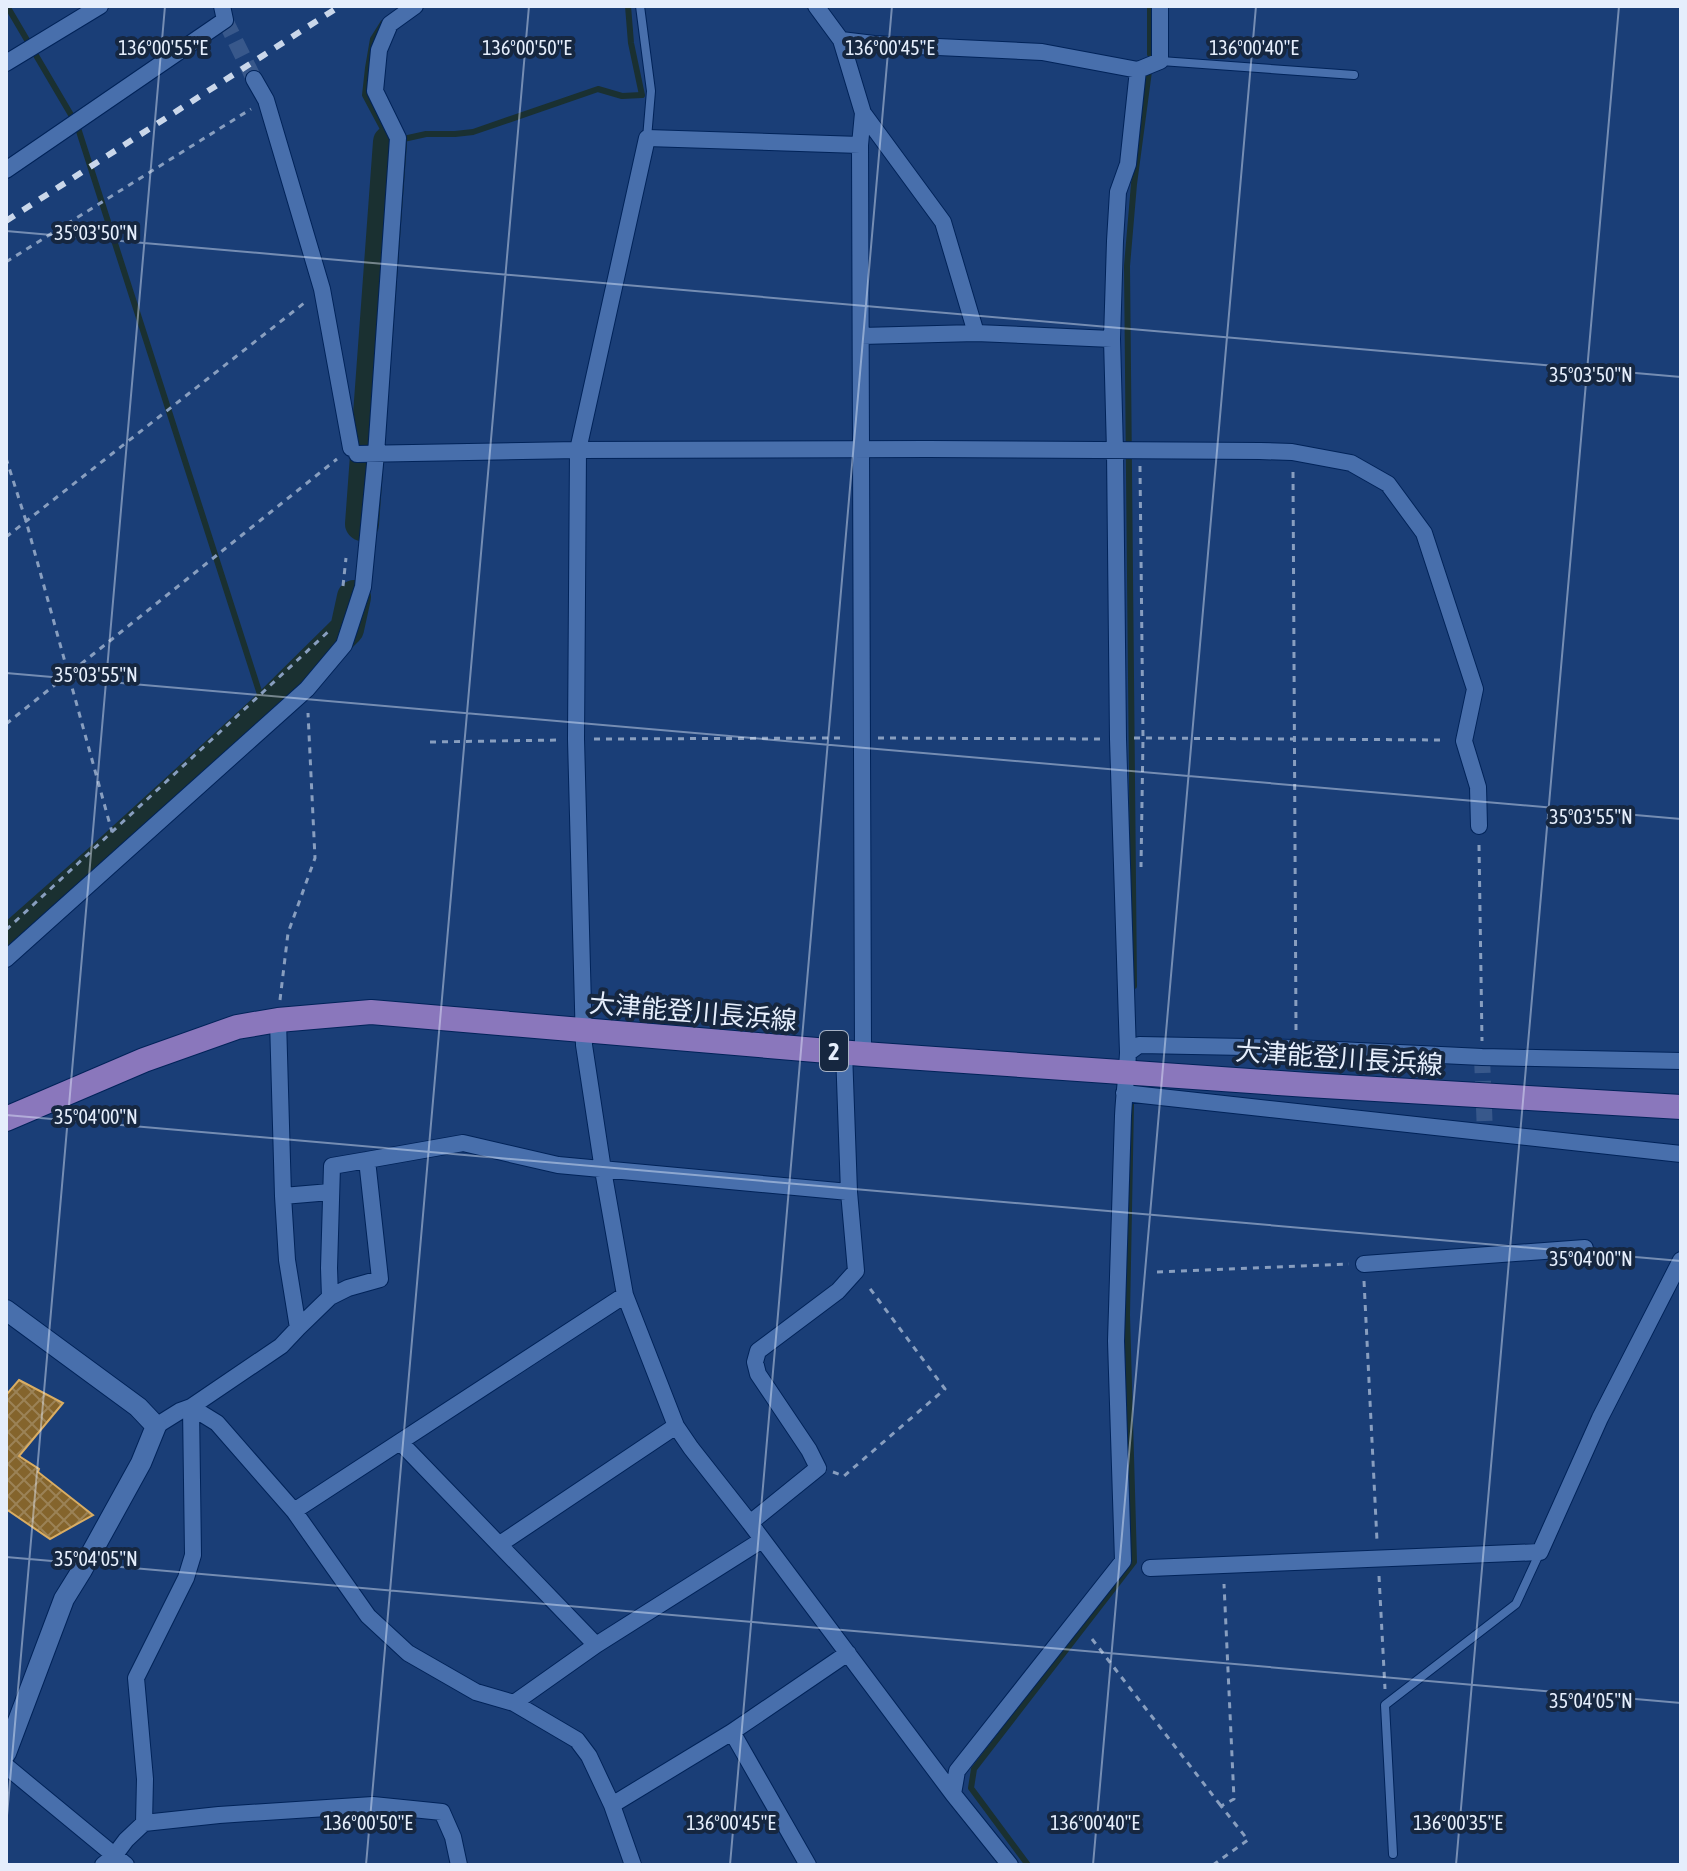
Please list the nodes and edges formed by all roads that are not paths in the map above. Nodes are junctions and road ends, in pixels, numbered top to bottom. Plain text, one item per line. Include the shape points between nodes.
1 (100, 6) edge
2 (222, 6) edge
3 (415, 6) edge
4 (640, 6) edge
5 (816, 6) edge
6 (1160, 6) edge
7 (841, 40) junction
8 (1160, 61) junction
9 (6, 63) edge
10 (1138, 70) junction
11 (1354, 75) dead end
12 (254, 79) tunnel mouth
13 (863, 113) junction
14 (647, 138) junction
15 (860, 145) junction
16 (6, 170) edge
17 (976, 333) junction
18 (861, 336) junction
19 (1112, 339) junction
20 (578, 450) junction
21 (861, 451) junction
22 (1128, 451) junction
23 (376, 454) junction
24 (1479, 826) road end
25 (6, 959) edge
26 (278, 1020) junction
27 (584, 1031) junction
28 (854, 1053) junction
29 (1681, 1061) edge
30 (1127, 1072) junction
31 (1681, 1107) edge
32 (6, 1119) edge
33 (1681, 1154) edge
34 (367, 1160) junction
35 (603, 1170) junction
36 (330, 1192) junction
37 (849, 1192) junction
38 (283, 1196) junction
39 (1585, 1248) dead end
40 (1681, 1260) edge
41 (1364, 1264) road end
42 (625, 1295) junction
43 (330, 1297) junction
44 (6, 1310) edge
45 (298, 1328) junction
46 (191, 1407) junction
47 (156, 1426) junction
48 (676, 1426) junction
49 (400, 1442) junction
50 (294, 1511) junction
51 (750, 1523) junction
52 (762, 1540) junction
53 (500, 1544) junction
54 (1540, 1552) junction
55 (1150, 1568) dead end
56 (596, 1645) junction
57 (848, 1653) junction
58 (514, 1703) junction
59 (732, 1732) junction
60 (6, 1753) edge
61 (6, 1766) edge
62 (953, 1794) junction
63 (612, 1805) junction
64 (144, 1823) junction
65 (1393, 1854) dead end
66 (114, 1862) edge
67 (459, 1865) edge
68 (633, 1865) edge
69 (808, 1865) edge
70 (1010, 1865) edge

1 - 9 street
2 - 16 street via 225,20
3 - 23 street via 390,24 379,50 375,91 398,138
4 - 14 lane via 651,91
5 - 7 street
6 - 8 street
7 - 10 street via 1042,52
7 - 13 street
8 - 10 street
8 - 11 lane
10 - 19 street via 1128,164 1118,192
12 - 23 street via 266,100 322,289 354,451
13 - 15 street
13 - 17 street via 943,222
14 - 15 street
14 - 20 street
15 - 18 street
17 - 18 street
17 - 19 street
18 - 21 street
19 - 22 street
20 - 21 street
20 - 23 street
20 - 27 street via 576,739
21 - 22 street
21 - 28 street
22 - 24 street via 1292,452 1351,463 1388,484 1424,533 1475,689 1464,741 1478,787
22 - 30 street via 1118,739
23 - 25 street via 363,587 344,645 307,689
26 - 27 main road, 大津能登川長浜線 / 2 via 371,1012
26 - 32 main road, 大津能登川長浜線 / 2 via 237,1027 144,1060
26 - 38 street
27 - 28 main road, 大津能登川長浜線 / 2
27 - 35 street
28 - 30 main road, 大津能登川長浜線 / 2
28 - 37 street
29 - 30 street via 1139,1045
30 - 31 main road, 大津能登川長浜線 / 2
30 - 33 street
30 - 62 street via 1116,1341 1123,1561 957,1771
34 - 35 street via 463,1143
34 - 36 street via 332,1166
34 - 43 street via 380,1279
35 - 37 street
35 - 42 street
36 - 38 street
36 - 43 street
37 - 51 street via 856,1271 838,1291 758,1351 755,1362 818,1468
38 - 45 street
39 - 41 street
40 - 54 street via 1600,1418
42 - 48 street
42 - 49 street
43 - 45 street
44 - 47 street via 138,1407
45 - 46 street via 281,1346
46 - 47 street
46 - 50 street via 217,1423
46 - 64 street via 193,1555 136,1678
47 - 60 street via 141,1463 64,1599
48 - 51 street
48 - 53 street
49 - 50 street
49 - 53 street
50 - 58 street via 368,1616 408,1653 476,1692
51 - 52 street
52 - 56 street
52 - 57 street
53 - 56 street
54 - 55 street
54 - 65 lane via 1516,1604 1385,1705
56 - 58 street
57 - 59 street
57 - 62 street
58 - 63 street via 577,1740
59 - 63 street
59 - 69 street
61 - 66 street
62 - 70 street
63 - 68 street
64 - 66 street
64 - 67 street via 373,1805 442,1812

